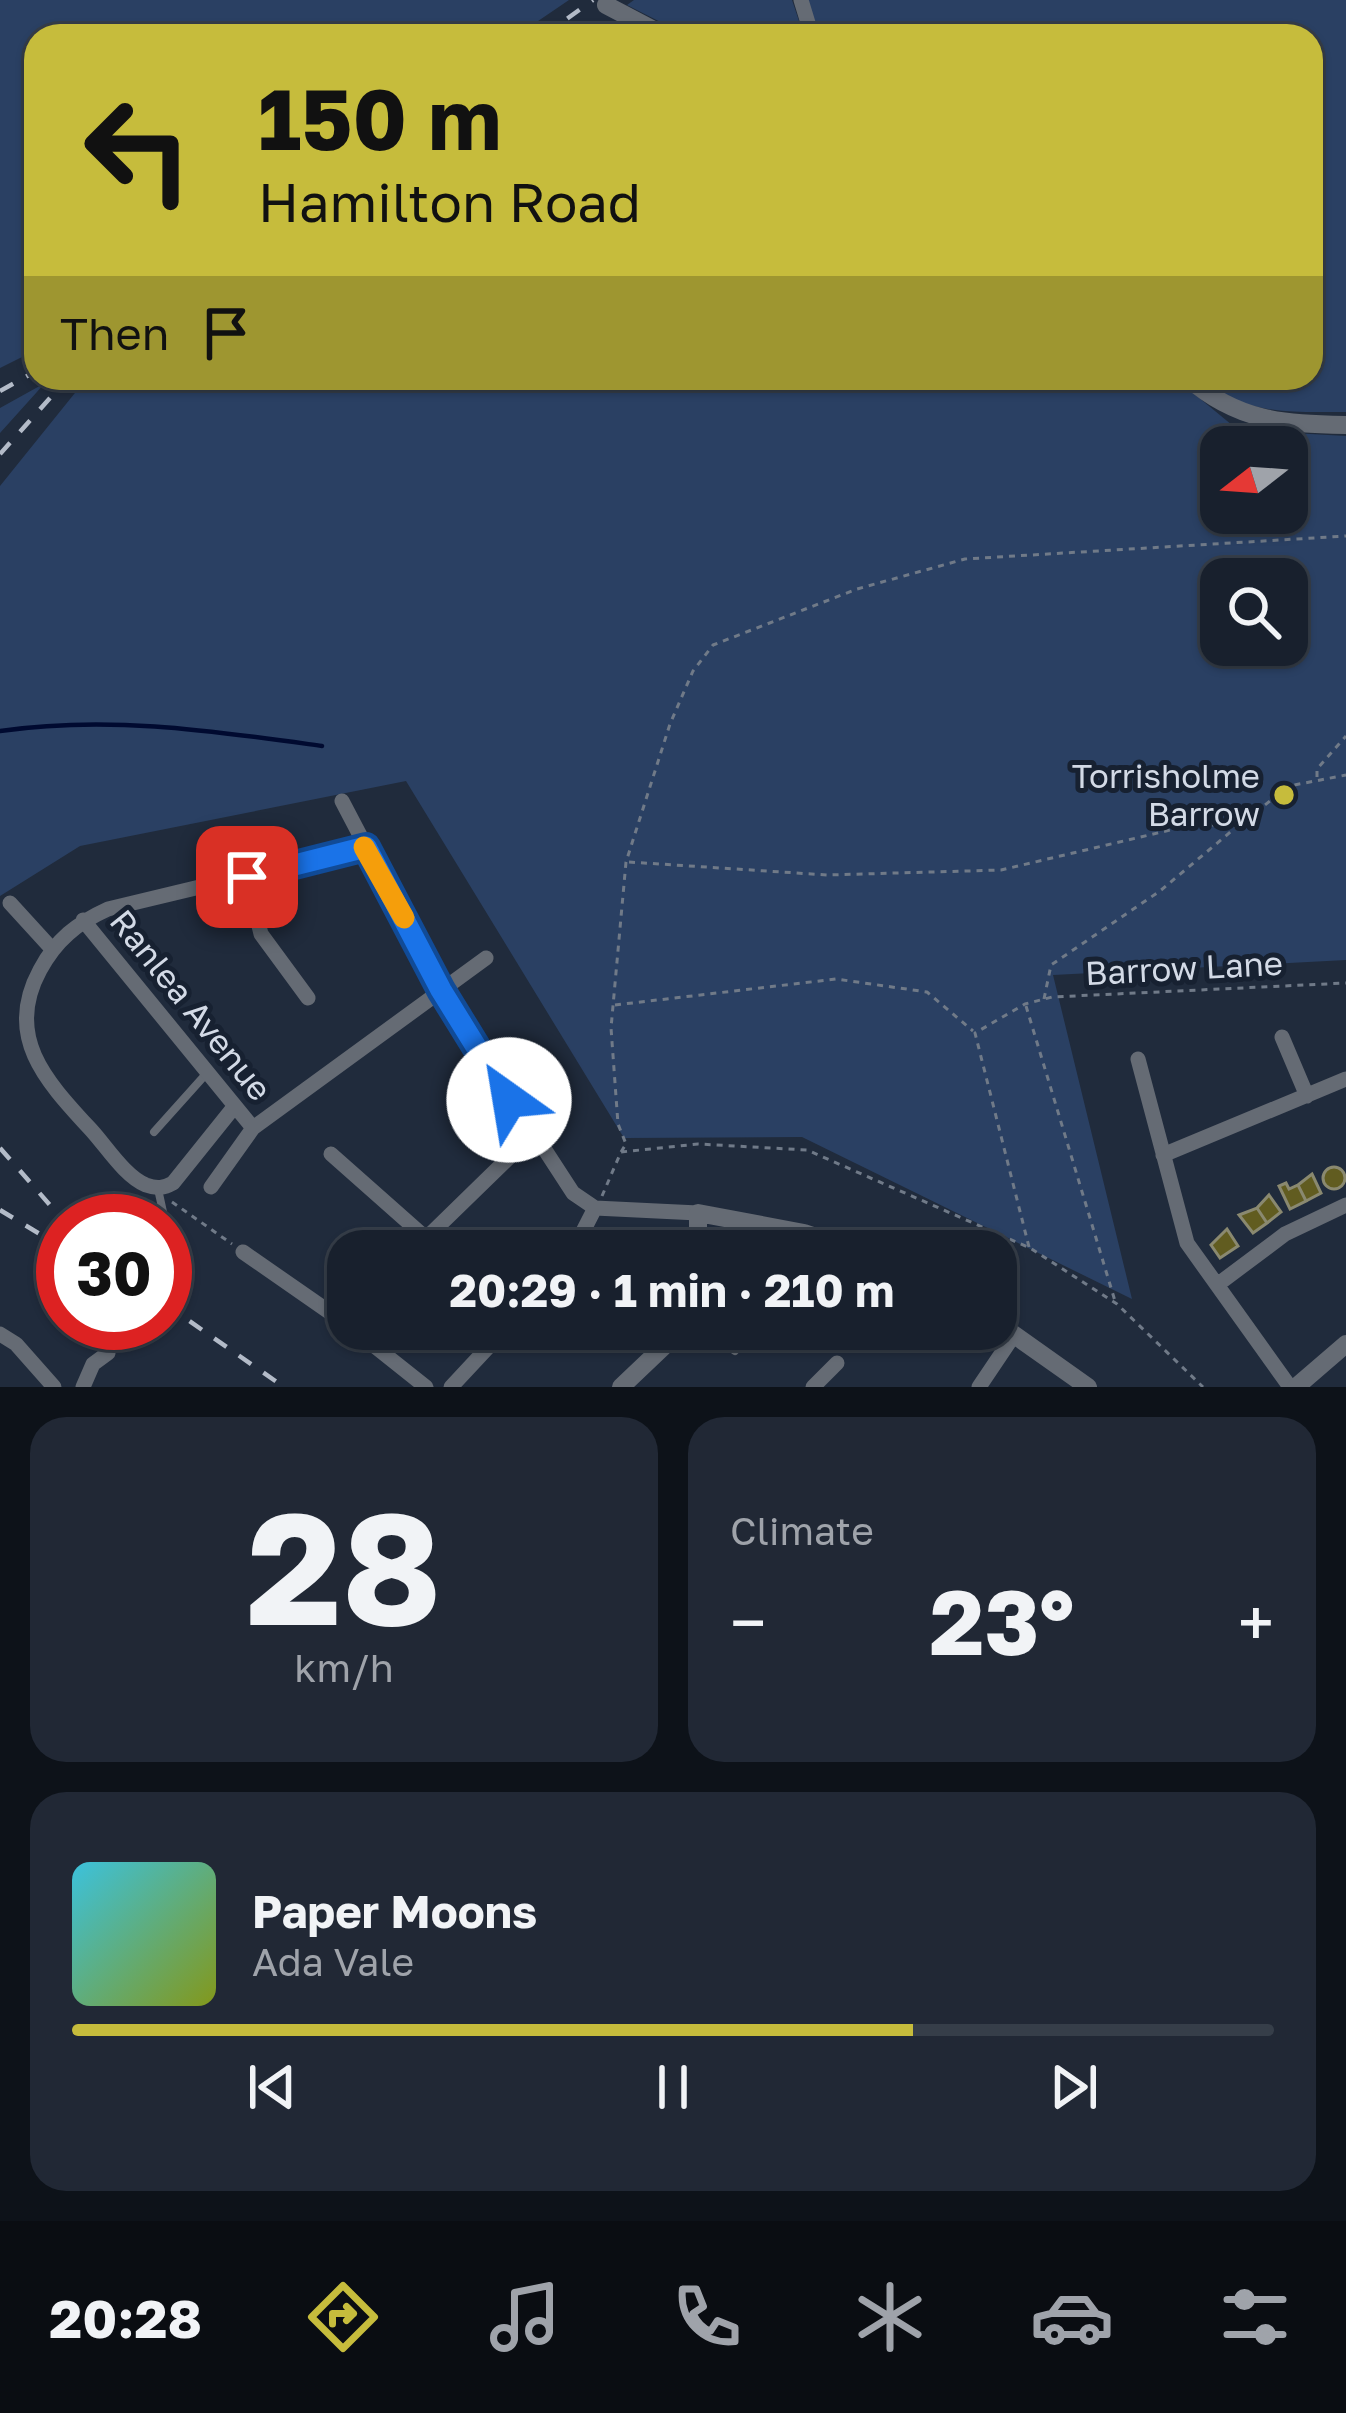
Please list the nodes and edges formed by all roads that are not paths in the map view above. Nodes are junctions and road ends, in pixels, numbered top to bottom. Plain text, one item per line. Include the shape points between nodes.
1 (606, 5) dead end
2 (642, 24) edge
3 (1202, 390) edge
4 (1346, 425) edge
5 (342, 801) dead end
6 (366, 847) junction
7 (247, 877) junction
8 (10, 903) dead end
9 (82, 920) junction
10 (52, 949) junction
11 (486, 958) dead end
12 (441, 990) junction
13 (308, 998) dead end
14 (1282, 1037) dead end
15 (1137, 1060) dead end
16 (207, 1073) junction
17 (1346, 1078) edge
18 (1307, 1096) junction
19 (234, 1107) junction
20 (254, 1128) junction
21 (154, 1132) dead end
22 (531, 1136) junction
23 (332, 1154) dead end
24 (1163, 1154) junction
25 (211, 1187) dead end
26 (162, 1192) joint
27 (1346, 1205) edge
28 (596, 1208) junction
29 (698, 1213) junction
30 (417, 1230) edge
31 (436, 1230) edge
32 (585, 1230) edge
33 (698, 1230) edge
34 (788, 1230) edge
35 (243, 1252) road end
36 (1216, 1285) junction
37 (327, 1309) edge
38 (0, 1334) edge
39 (1017, 1337) edge
40 (1346, 1344) edge
41 (381, 1350) edge
42 (485, 1350) edge
43 (660, 1350) edge
44 (732, 1350) edge
45 (1004, 1350) edge
46 (735, 1352) dead end
47 (108, 1353) dead end
48 (838, 1363) dead end
49 (54, 1387) edge
50 (83, 1387) edge
51 (426, 1387) edge
52 (451, 1387) edge
53 (621, 1387) edge
54 (813, 1387) edge
55 (979, 1387) edge
56 (1088, 1387) edge
57 (1293, 1387) edge

1 - 2 street
3 - 4 street via 1249,418
5 - 6 street
6 - 7 street
6 - 12 street
7 - 9 street
7 - 13 street via 261,934
8 - 10 street
9 - 10 street
9 - 16 street, Ranlea Avenue
10 - 26 street via 26,1000 26,1039 66,1102 136,1180
11 - 12 street
12 - 20 street
12 - 22 street
14 - 18 street
15 - 24 street
16 - 19 street, Ranlea Avenue
16 - 21 lane
17 - 18 street
18 - 24 street
19 - 20 street, Ranlea Avenue
19 - 26 street
20 - 25 street
22 - 28 street via 573,1193
22 - 31 street
23 - 30 street
24 - 36 street via 1187,1243
27 - 36 street via 1285,1234
28 - 29 street
28 - 32 street
29 - 33 street
29 - 34 street
35 - 37 street
36 - 57 street
38 - 49 street
39 - 56 street
40 - 57 street
41 - 51 street
42 - 52 street
43 - 53 street
44 - 46 lane
45 - 55 street
47 - 50 street
48 - 54 street

